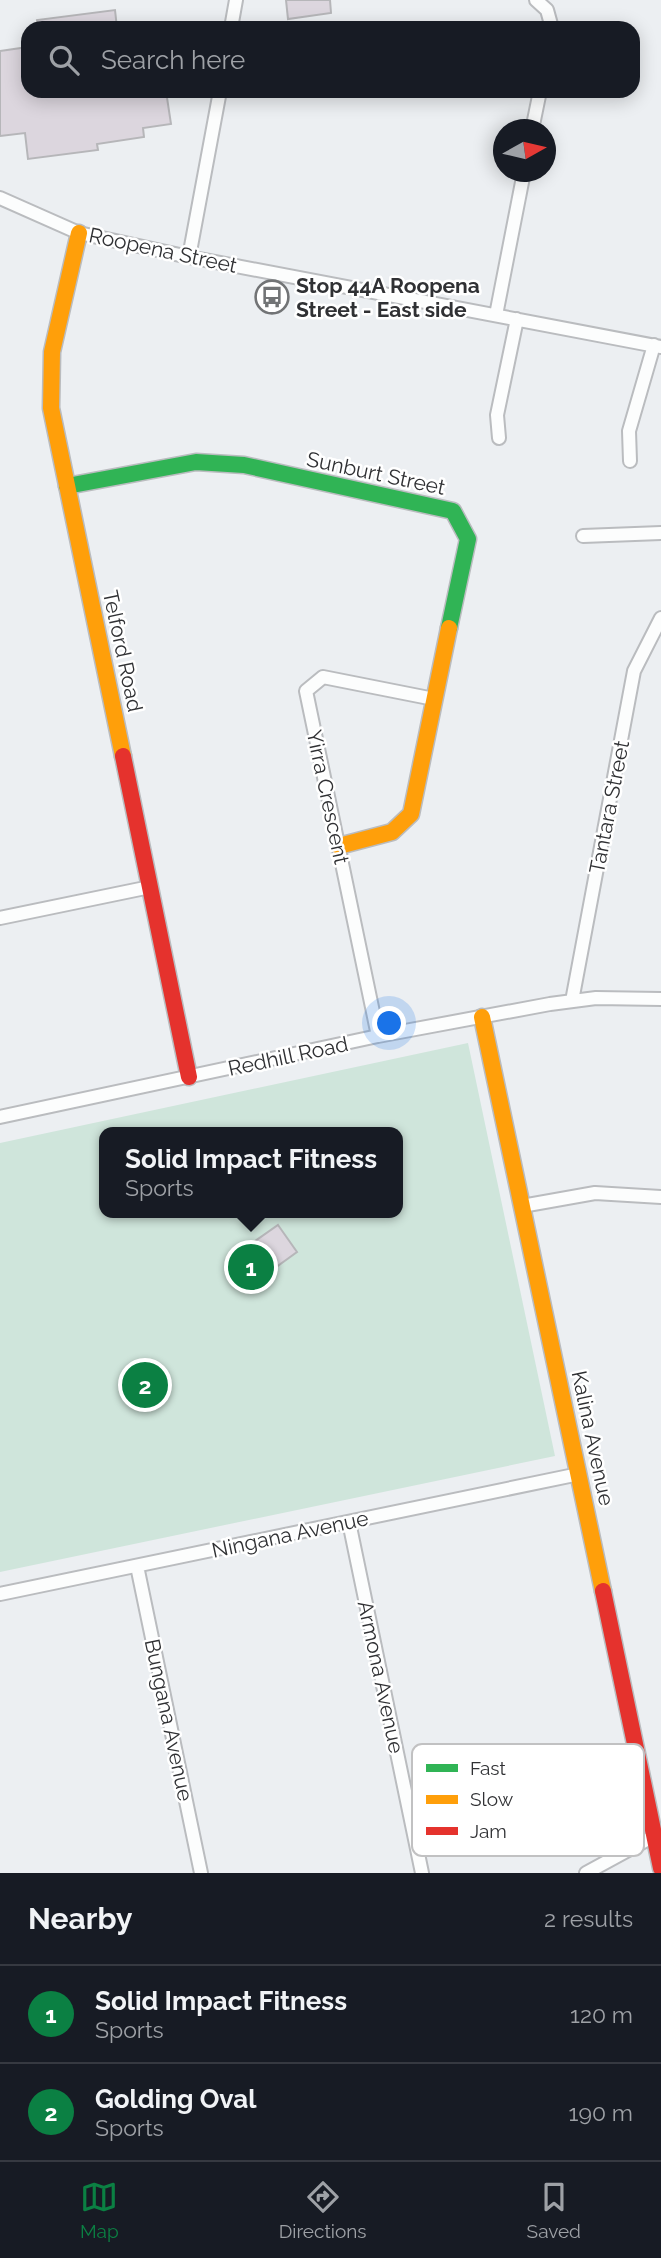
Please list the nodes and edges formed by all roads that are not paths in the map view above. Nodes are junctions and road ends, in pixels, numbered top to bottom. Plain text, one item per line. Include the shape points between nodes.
1 (236, 0) edge
2 (536, 0) edge
3 (232, 21) edge
4 (550, 21) edge
5 (219, 98) edge
6 (539, 98) edge
7 (534, 119) edge
8 (522, 182) edge
9 (0, 198) edge
10 (79, 233) junction
11 (189, 257) junction
12 (496, 315) junction
13 (517, 319) junction
14 (657, 346) edge
15 (499, 438) dead end
16 (630, 461) dead end
17 (67, 486) junction
18 (661, 533) edge
19 (583, 536) dead end
20 (661, 618) edge
21 (434, 699) junction
22 (339, 846) junction
23 (150, 887) junction
24 (0, 918) edge
25 (661, 999) edge
26 (572, 1001) junction
27 (482, 1017) junction
28 (378, 1036) junction
29 (189, 1077) junction
30 (0, 1117) edge
31 (661, 1197) edge
32 (522, 1206) junction
33 (579, 1475) junction
34 (349, 1522) junction
35 (136, 1566) junction
36 (0, 1594) edge
37 (635, 1744) edge
38 (644, 1788) edge
39 (412, 1825) edge
40 (654, 1836) junction
41 (644, 1841) edge
42 (617, 1856) edge
43 (661, 1868) edge
44 (201, 1873) edge
45 (586, 1873) edge

1 - 3 street
2 - 4 street via 547,10
5 - 11 street
6 - 7 street
8 - 12 street
9 - 10 street, Roopena Street
10 - 11 street, Roopena Street
10 - 17 street, Telford Road via 52,352 51,408
11 - 12 street, Roopena Street
12 - 13 street, Roopena Street
13 - 14 street, Roopena Street
13 - 15 street via 498,415
14 - 16 street via 629,431
17 - 21 street, Sunburt Street via 196,462 244,466 453,511 468,539
17 - 23 street, Telford Road
18 - 19 street
20 - 26 street, Tantara Street via 634,671
21 - 22 street, Sunburt Street via 411,814 392,832
21 - 22 street, Yirra Crescent via 323,677 306,691
22 - 28 street, Yirra Crescent
23 - 24 street
23 - 29 street, Telford Road
25 - 26 street, Redhill Road
26 - 27 street, Redhill Road
27 - 28 street, Redhill Road
27 - 32 street, Kalina Avenue
28 - 29 street, Redhill Road
29 - 30 street, Redhill Road
31 - 32 street via 595,1193
32 - 33 street, Kalina Avenue
33 - 34 street, Ningana Avenue
33 - 37 street, Kalina Avenue
34 - 35 street, Ningana Avenue
34 - 39 street, Armona Avenue
35 - 36 street, Ningana Avenue
35 - 44 street, Bungana Avenue
38 - 40 street, Kalina Avenue
40 - 41 street
40 - 43 street, Kalina Avenue
42 - 45 street

